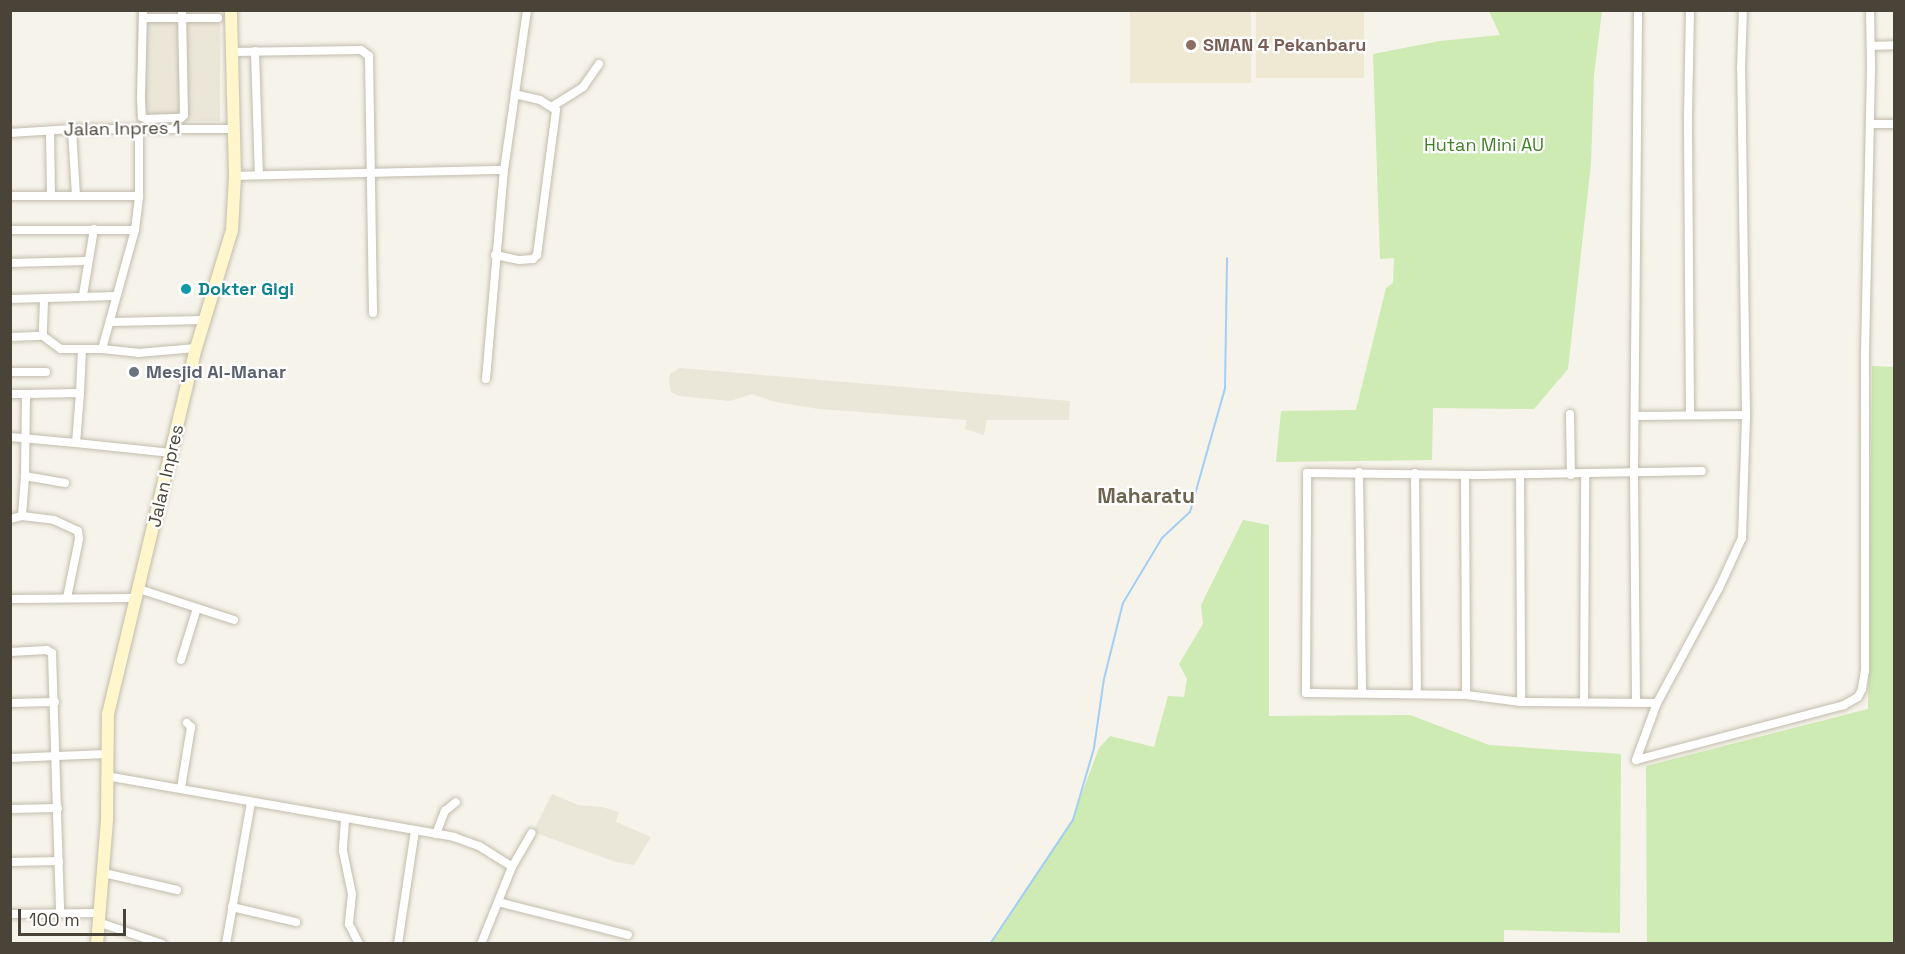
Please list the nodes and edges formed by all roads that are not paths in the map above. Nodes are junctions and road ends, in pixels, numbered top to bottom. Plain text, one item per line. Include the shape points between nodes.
1 (231, 10) edge
2 (526, 10) edge
3 (1638, 10) edge
4 (1690, 10) edge
5 (1743, 10) edge
6 (1870, 10) edge
7 (143, 14) edge
8 (182, 14) edge
9 (218, 18) dead end
10 (1894, 45) edge
11 (1871, 46) junction
12 (255, 51) junction
13 (232, 52) junction
14 (599, 64) dead end
15 (515, 94) junction
16 (553, 106) junction
17 (1870, 124) junction
18 (1894, 124) edge
19 (139, 128) junction
20 (72, 129) junction
21 (234, 129) junction
22 (50, 131) junction
23 (10, 133) edge
24 (504, 170) junction
25 (373, 172) junction
26 (259, 175) junction
27 (235, 176) junction
28 (10, 196) edge
29 (51, 196) junction
30 (76, 196) junction
31 (139, 196) junction
32 (94, 229) junction
33 (10, 230) edge
34 (135, 230) junction
35 (495, 255) junction
36 (87, 261) junction
37 (10, 263) edge
38 (83, 296) junction
39 (116, 296) junction
40 (10, 299) edge
41 (44, 300) junction
42 (373, 313) dead end
43 (204, 320) junction
44 (111, 322) junction
45 (10, 336) edge
46 (43, 336) junction
47 (196, 348) junction
48 (82, 349) junction
49 (102, 349) junction
50 (10, 372) edge
51 (46, 372) dead end
52 (486, 379) dead end
53 (80, 393) junction
54 (10, 394) edge
55 (26, 394) junction
56 (1570, 414) dead end
57 (1690, 415) junction
58 (1746, 415) junction
59 (1635, 416) junction
60 (10, 437) edge
61 (26, 437) junction
62 (76, 443) junction
63 (171, 453) junction
64 (1702, 471) dead end
65 (1359, 472) junction
66 (1415, 473) junction
67 (1634, 474) junction
68 (1465, 475) junction
69 (1520, 475) junction
70 (1571, 475) junction
71 (1586, 475) junction
72 (25, 476) junction
73 (65, 483) dead end
74 (22, 516) junction
75 (10, 519) edge
76 (137, 593) junction
77 (67, 598) junction
78 (10, 599) edge
79 (197, 608) junction
80 (234, 621) dead end
81 (10, 652) edge
82 (181, 660) dead end
83 (1362, 693) junction
84 (1417, 694) junction
85 (1466, 695) junction
86 (55, 702) junction
87 (1521, 702) junction
88 (1584, 702) junction
89 (1636, 702) junction
90 (10, 703) edge
91 (1656, 703) junction
92 (187, 723) dead end
93 (106, 754) junction
94 (57, 756) junction
95 (10, 758) edge
96 (106, 776) junction
97 (181, 788) junction
98 (251, 802) junction
99 (456, 802) dead end
100 (58, 808) junction
101 (10, 809) edge
102 (345, 819) junction
103 (415, 830) junction
104 (532, 833) dead end
105 (436, 834) junction
106 (59, 861) junction
107 (10, 862) edge
108 (512, 867) junction
109 (104, 873) junction
110 (177, 890) dead end
111 (498, 902) junction
112 (232, 907) junction
113 (60, 913) junction
114 (10, 914) edge
115 (98, 917) junction
116 (296, 922) dead end
117 (627, 935) dead end
118 (97, 944) edge
119 (162, 944) edge
120 (226, 944) edge
121 (359, 944) edge
122 (398, 944) edge
123 (482, 944) edge

1 - 13 main road, Jalan Inpres
2 - 15 street
3 - 59 street
4 - 57 street
5 - 58 street
6 - 11 street
7 - 8 street
7 - 8 street via 141,99 142,117 146,119 184,116
8 - 9 street
10 - 11 street
11 - 17 street
12 - 13 street
12 - 25 street via 366,52 370,63
12 - 26 street
13 - 21 main road, Jalan Inpres
14 - 16 street via 583,87
15 - 16 street
15 - 24 street
16 - 35 street via 556,110 537,255 519,260
17 - 18 street
17 - 91 street via 1862,689 1858,697 1844,705 1636,760
19 - 20 street, Jalan Inpres 1
19 - 21 street, Jalan Inpres 1
19 - 31 street
20 - 22 street, Jalan Inpres 1
20 - 30 street
21 - 27 main road, Jalan Inpres
22 - 23 street, Jalan Inpres 1
22 - 29 street
24 - 25 street
24 - 35 street
25 - 26 street
25 - 42 street
26 - 27 street
27 - 43 main road, Jalan Inpres via 232,230
28 - 29 street
29 - 30 street
30 - 31 street
31 - 34 street
32 - 33 street
32 - 34 street
32 - 36 street
34 - 39 street
35 - 52 street
36 - 37 street
36 - 38 street
38 - 39 street
38 - 41 street
39 - 44 street
40 - 41 street
41 - 46 street
43 - 44 street
43 - 47 main road, Jalan Inpres
44 - 49 street
45 - 46 street
46 - 48 street via 61,349
47 - 49 street via 138,353
47 - 63 main road, Jalan Inpres
48 - 49 street
48 - 53 street
50 - 51 street
53 - 55 street
53 - 62 street
54 - 55 street
55 - 61 street
56 - 70 street
57 - 58 street
57 - 59 street
58 - 91 street via 1742,538
59 - 67 street
60 - 61 street
61 - 62 street
61 - 72 street
62 - 63 street
63 - 76 main road, Jalan Inpres
64 - 67 street
65 - 66 street
65 - 83 street
65 - 83 street via 1307,473 1304,687 1311,695
66 - 68 street
66 - 84 street
67 - 71 street
67 - 89 street
68 - 69 street
68 - 85 street
69 - 70 street
69 - 87 street
70 - 71 street
71 - 88 street
72 - 73 street
72 - 74 street
74 - 75 street
74 - 77 street via 54,520 78,531
76 - 77 street
76 - 79 street
76 - 93 main road, Jalan Inpres via 108,714
77 - 78 street
79 - 80 street
79 - 82 street
81 - 86 street via 51,651
83 - 84 street
84 - 85 street
85 - 87 street
86 - 90 street
86 - 94 street
87 - 88 street
88 - 89 street
89 - 91 street
92 - 97 street via 191,727
93 - 94 street
93 - 96 main road, Jalan Inpres
94 - 95 street
94 - 100 street
96 - 97 street
96 - 109 main road, Jalan Inpres
97 - 98 street
98 - 102 street
98 - 112 street
99 - 105 street via 445,811
100 - 101 street
100 - 106 street
102 - 103 street
102 - 121 street via 343,851 352,894 349,924
103 - 105 street
103 - 122 street
104 - 108 street
105 - 108 street via 467,840
106 - 107 street
106 - 113 street
108 - 111 street
109 - 110 street
109 - 115 main road, Jalan Inpres
111 - 117 street
111 - 123 street
112 - 116 street
112 - 120 street
113 - 114 street
113 - 115 street
115 - 118 main road, Jalan Inpres
115 - 119 street

